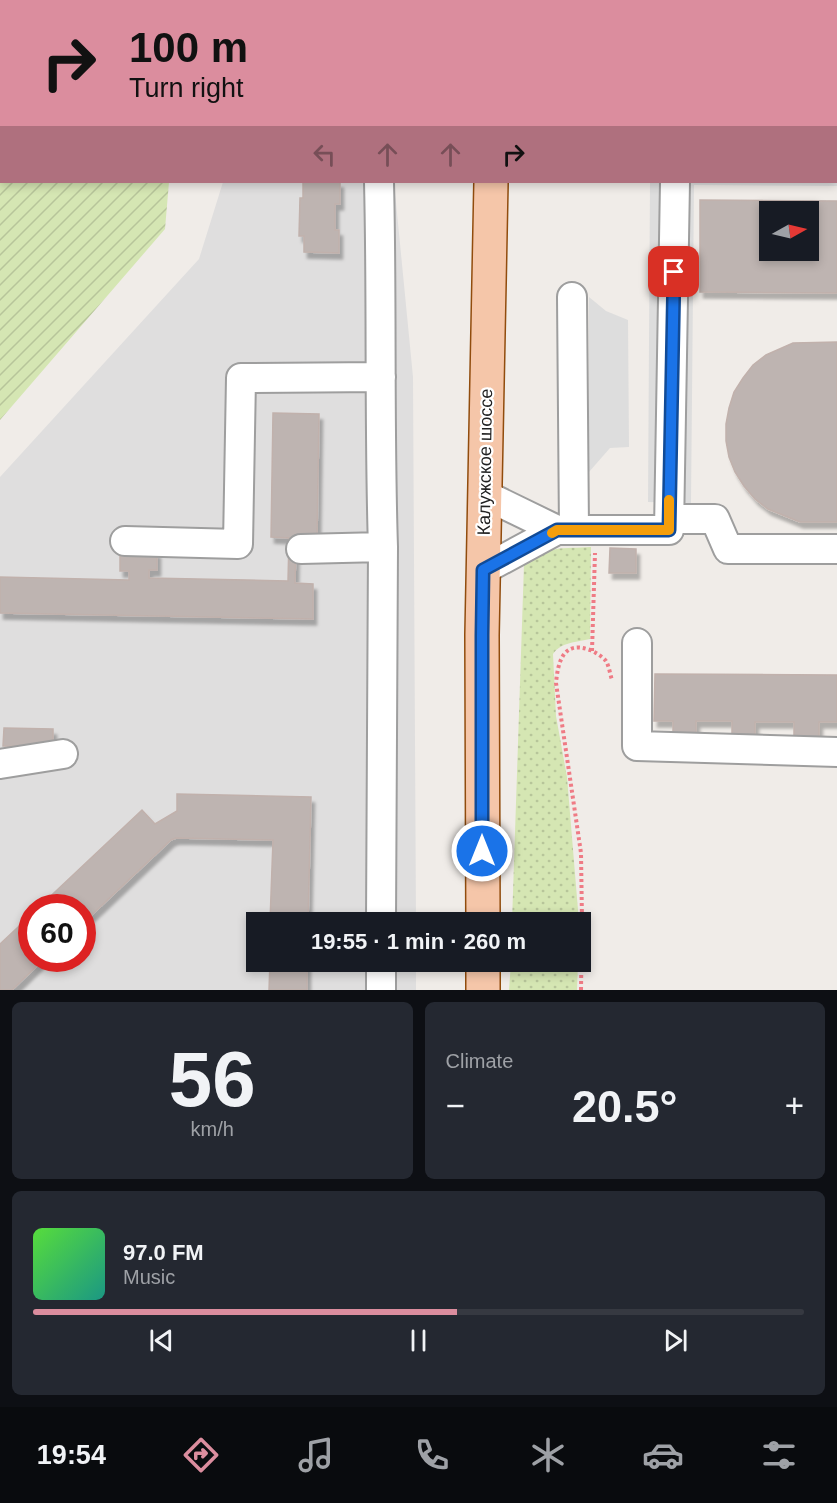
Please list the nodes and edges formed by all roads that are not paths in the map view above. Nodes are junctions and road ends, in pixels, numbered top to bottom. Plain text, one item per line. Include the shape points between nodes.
1 (379, 183) edge
2 (491, 183) edge
3 (675, 183) edge
4 (572, 297) dead end
5 (381, 377) junction
6 (485, 495) junction
7 (669, 519) junction
8 (576, 530) junction
9 (125, 541) dead end
10 (383, 548) junction
11 (301, 549) dead end
12 (837, 549) edge
13 (483, 570) junction
14 (637, 643) dead end
15 (837, 752) edge
16 (63, 754) dead end
17 (0, 764) edge
18 (381, 912) edge
19 (483, 912) edge
20 (381, 972) edge
21 (483, 972) edge
22 (381, 990) edge
23 (483, 990) edge

1 - 5 street
2 - 6 main road, Калужское шоссе
3 - 7 street
4 - 8 street
5 - 9 street via 241,378 238,544
5 - 10 street
6 - 8 street
6 - 13 main road, Калужское шоссе
7 - 8 street via 669,530
7 - 12 street via 715,519 728,549
8 - 13 street
10 - 11 street
10 - 18 street
13 - 19 main road, Калужское шоссе
14 - 15 street via 637,746
16 - 17 street
20 - 22 street
21 - 23 main road

